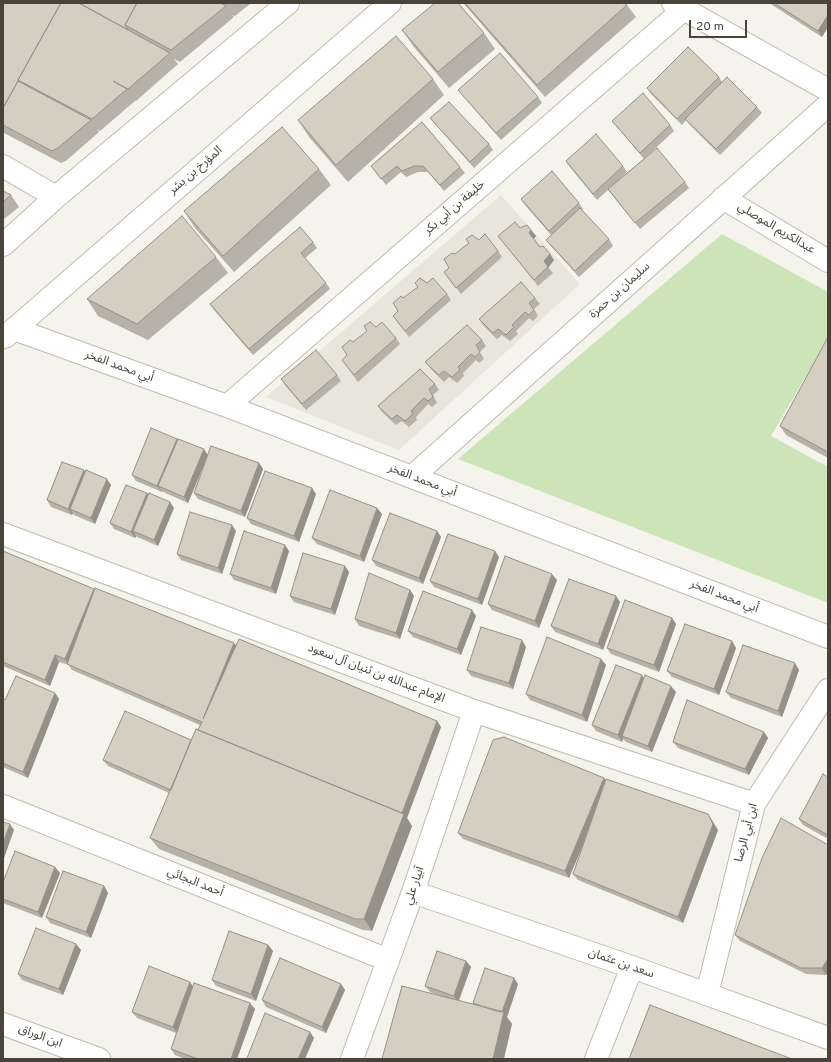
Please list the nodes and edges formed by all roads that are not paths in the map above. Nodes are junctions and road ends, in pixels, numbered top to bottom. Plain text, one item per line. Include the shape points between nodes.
1 (288, 3) edge
2 (390, 3) edge
3 (678, 6) edge
4 (828, 90) edge
5 (828, 105) edge
6 (3, 166) edge
7 (56, 197) junction
8 (723, 198) junction
9 (3, 245) edge
10 (828, 260) edge
11 (8, 334) edge
12 (227, 406) junction
13 (412, 477) junction
14 (3, 534) edge
15 (828, 637) edge
16 (828, 690) edge
17 (474, 711) junction
18 (754, 804) junction
19 (3, 806) edge
20 (413, 892) junction
21 (388, 960) junction
22 (632, 967) junction
23 (707, 994) junction
24 (3, 1024) edge
25 (828, 1038) edge
26 (96, 1058) edge
27 (352, 1059) edge
28 (596, 1059) edge

1 - 7 street
2 - 11 street, المؤرخ بن بشر
3 - 4 street
3 - 12 street, خليفة بن أبي بكر
5 - 8 street, سليمان بن حمزة
6 - 7 street
7 - 9 street
8 - 10 street, عبدالكريم الموصلي
8 - 13 street, سليمان بن حمزة
11 - 12 street, أبي محمد الفخر
12 - 13 street, أبي محمد الفخر
13 - 15 street, أبي محمد الفخر
14 - 17 street, الإمام عبدالله بن ثنيان آل سعود
16 - 18 street, ابن أبي الرضا
17 - 18 street, الإمام عبدالله بن ثنيان آل سعود
17 - 20 street, آبيار علي
18 - 23 street, ابن أبي الرضا
19 - 21 street, أحمد البجائي
20 - 21 street, آبيار علي
20 - 22 street, سعد بن عثمان
21 - 27 street, آبيار علي
22 - 23 street, سعد بن عثمان
22 - 28 street
23 - 25 street, سعد بن عثمان
24 - 26 street, ابن الوراق

